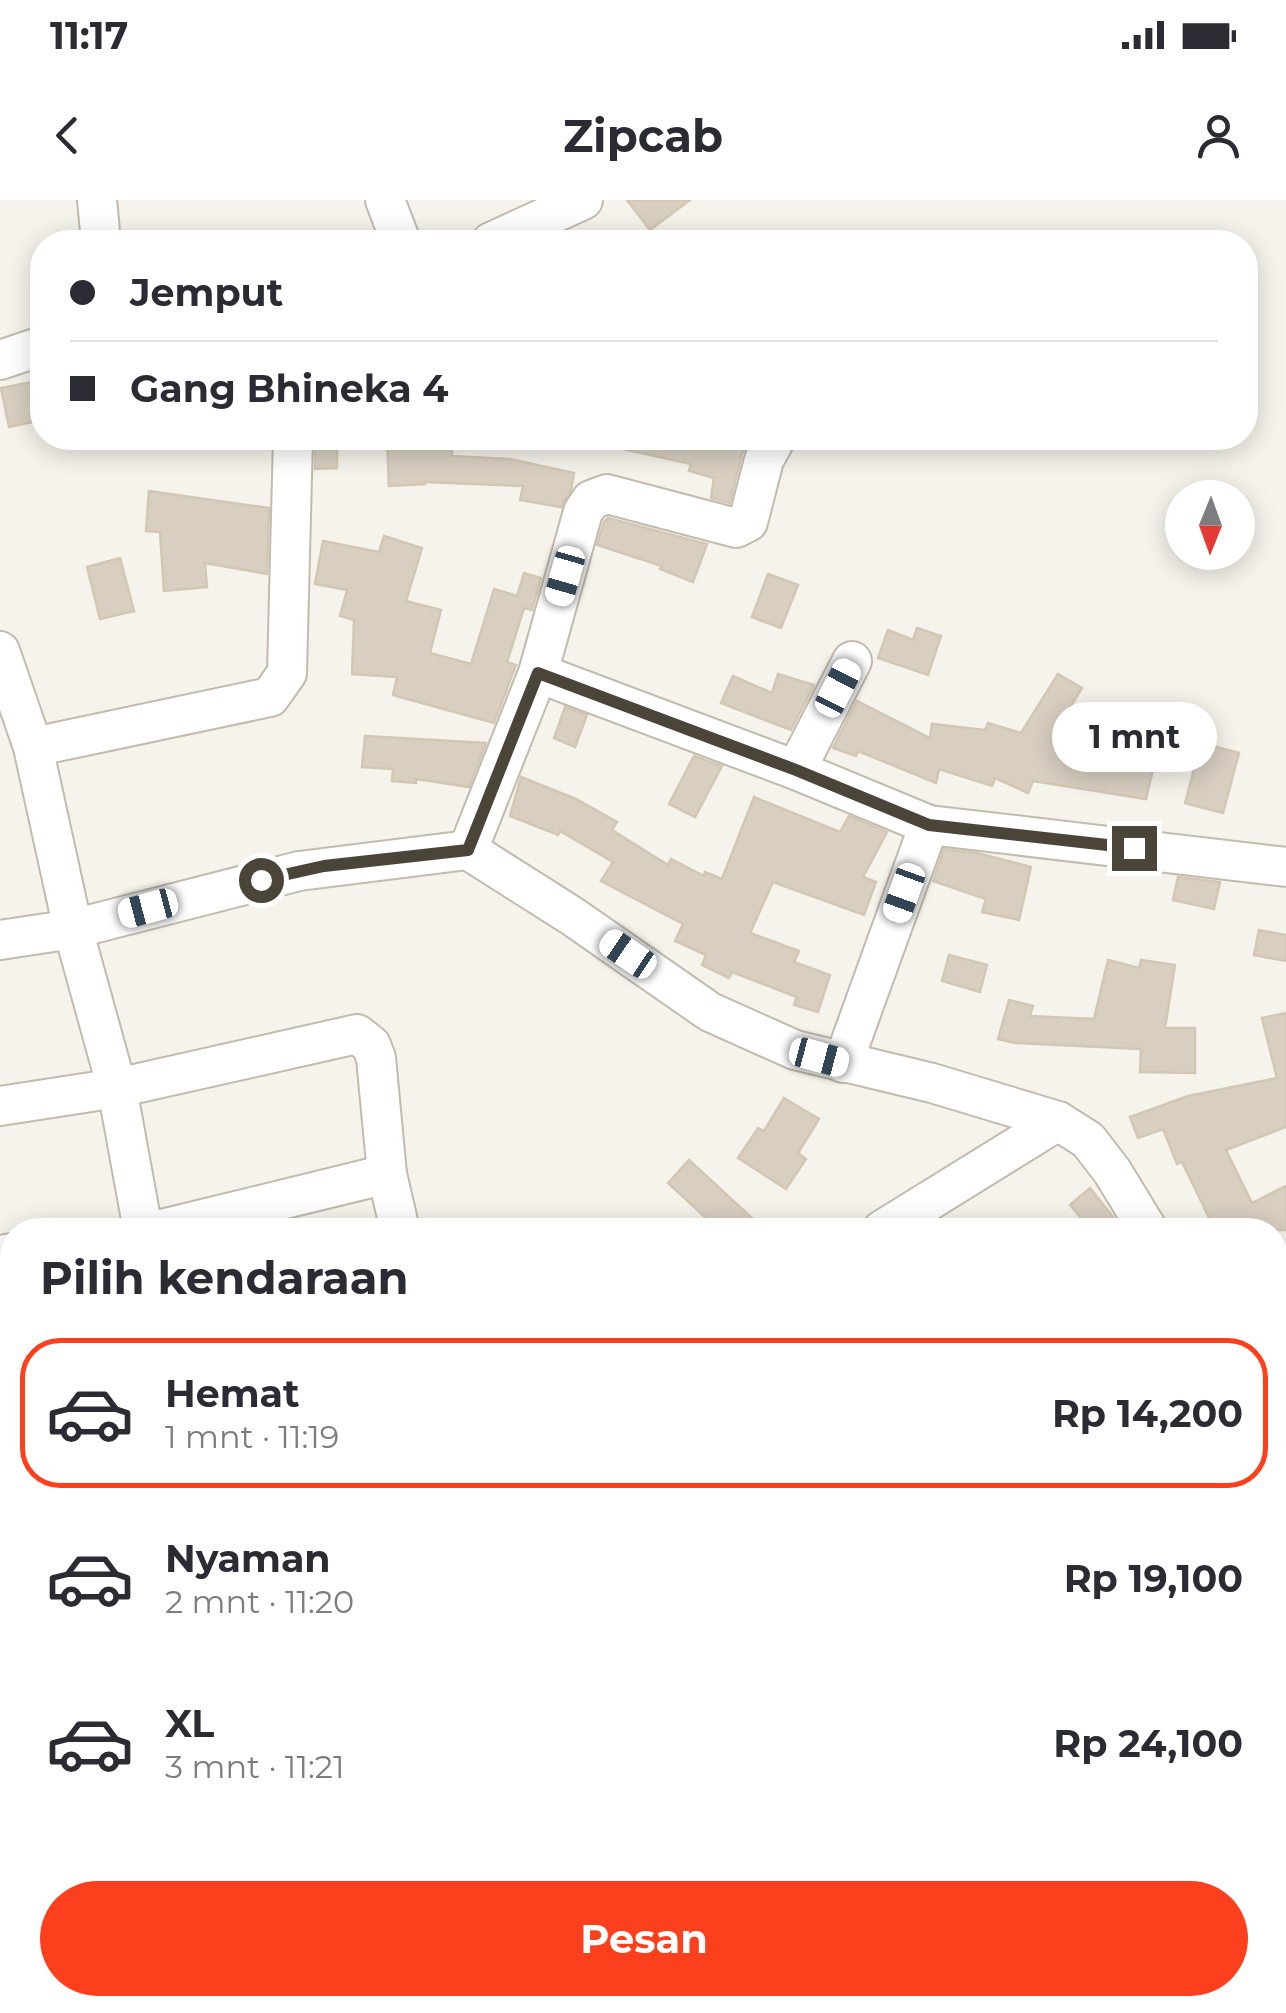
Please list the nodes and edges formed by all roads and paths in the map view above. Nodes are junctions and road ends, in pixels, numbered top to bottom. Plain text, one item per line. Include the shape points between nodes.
1 (97, 200) edge
2 (386, 200) edge
3 (583, 200) edge
4 (100, 230) edge
5 (396, 230) edge
6 (517, 230) edge
7 (30, 350) edge
8 (0, 360) edge
9 (293, 450) edge
10 (769, 450) edge
11 (0, 651) edge
12 (852, 661) dead end
13 (538, 673) junction
14 (34, 747) junction
15 (796, 770) junction
16 (929, 825) junction
17 (468, 850) junction
18 (1286, 867) edge
19 (73, 929) junction
20 (0, 940) edge
21 (843, 1063) junction
22 (116, 1088) junction
23 (0, 1106) edge
24 (1058, 1121) junction
25 (387, 1174) junction
26 (142, 1218) edge
27 (207, 1218) edge
28 (397, 1218) edge
29 (901, 1218) edge
30 (1141, 1218) edge

1 - 4 street
2 - 5 street
3 - 6 street
7 - 8 street
9 - 14 street via 287,673 270,697
10 - 13 street via 748,522 736,528 607,494 592,500
11 - 14 street
12 - 15 street
13 - 15 street
13 - 17 street
14 - 19 street
15 - 16 street
16 - 18 street
16 - 21 street
17 - 19 street via 298,870
17 - 21 street via 710,1012
19 - 20 street
19 - 22 street
21 - 24 street
22 - 23 street
22 - 25 street via 357,1034 376,1058
22 - 26 street
24 - 29 street
24 - 30 street via 1088,1140
25 - 27 street
25 - 28 street

